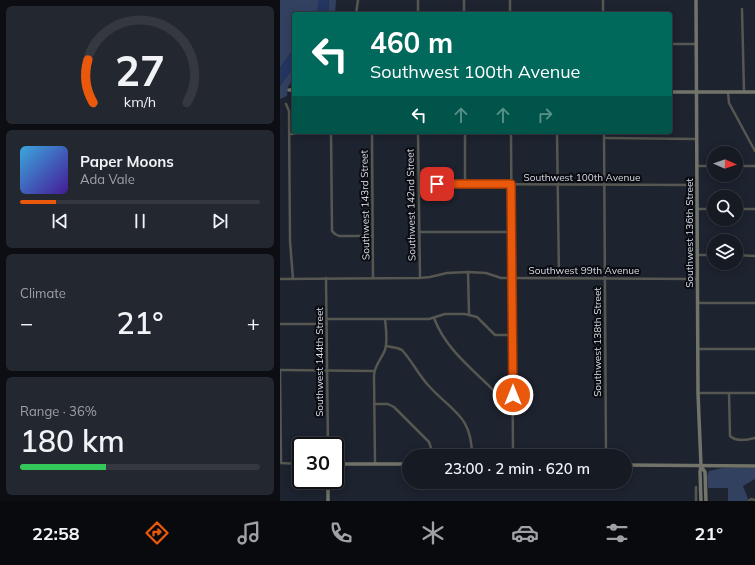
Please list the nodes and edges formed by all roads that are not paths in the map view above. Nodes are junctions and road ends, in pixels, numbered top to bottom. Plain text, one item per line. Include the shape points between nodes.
1 (358, 0) edge
2 (418, 0) edge
3 (464, 0) edge
4 (510, 0) edge
5 (603, 0) edge
6 (696, 0) edge
7 (742, 8) dead end
8 (356, 12) edge
9 (418, 12) edge
10 (464, 12) edge
11 (510, 12) edge
12 (603, 12) edge
13 (672, 44) edge
14 (696, 44) junction
15 (672, 92) edge
16 (696, 92) junction
17 (728, 92) junction
18 (744, 92) junction
19 (755, 92) edge
20 (286, 104) dead end
21 (290, 134) joint
22 (331, 134) edge
23 (372, 134) edge
24 (418, 134) edge
25 (465, 134) edge
26 (511, 134) edge
27 (557, 134) edge
28 (604, 134) edge
29 (604, 138) junction
30 (697, 139) junction
31 (755, 151) edge
32 (697, 166) junction
33 (707, 166) edge
34 (743, 166) edge
35 (755, 166) edge
36 (419, 184) junction
37 (465, 184) junction
38 (511, 184) junction
39 (558, 184) junction
40 (697, 184) junction
41 (604, 185) junction
42 (697, 209) junction
43 (707, 209) edge
44 (743, 209) edge
45 (755, 209) edge
46 (419, 232) junction
47 (512, 232) junction
48 (373, 236) junction
49 (697, 255) junction
50 (707, 255) edge
51 (743, 256) edge
52 (755, 256) edge
53 (468, 272) junction
54 (326, 278) junction
55 (373, 278) junction
56 (420, 278) junction
57 (512, 278) junction
58 (559, 278) junction
59 (605, 278) junction
60 (280, 279) edge
61 (292, 279) junction
62 (698, 279) junction
63 (698, 303) junction
64 (755, 303) edge
65 (468, 314) junction
66 (434, 318) junction
67 (327, 319) junction
68 (385, 319) junction
69 (280, 324) edge
70 (327, 324) junction
71 (513, 335) junction
72 (386, 346) junction
73 (698, 349) junction
74 (755, 349) edge
75 (280, 370) edge
76 (327, 370) junction
77 (374, 371) junction
78 (698, 393) junction
79 (729, 393) junction
80 (755, 393) edge
81 (513, 395) junction
82 (374, 404) junction
83 (328, 437) edge
84 (755, 438) edge
85 (431, 449) edge
86 (471, 449) edge
87 (514, 449) edge
88 (606, 449) edge
89 (280, 464) edge
90 (292, 464) edge
91 (344, 464) edge
92 (375, 464) junction
93 (402, 464) edge
94 (632, 465) edge
95 (701, 466) junction
96 (755, 466) edge
97 (696, 487) dead end
98 (328, 489) edge
99 (755, 500) edge
100 (328, 501) edge
101 (696, 501) edge
102 (701, 501) edge
103 (706, 501) edge
104 (749, 501) edge

1 - 8 street
2 - 9 street
3 - 10 street
4 - 11 street
5 - 12 street
6 - 14 street, Southwest 136th Street
7 - 18 street
13 - 14 street
14 - 16 street, Southwest 136th Street
15 - 16 street
16 - 17 street
16 - 30 street, Southwest 136th Street
17 - 18 street
17 - 31 street via 729,103
18 - 19 street
20 - 21 street via 289,111
21 - 61 street
22 - 48 street via 333,233 339,236
23 - 48 street, Southwest 143rd Street
24 - 36 street, Southwest 142nd Street
25 - 37 street
26 - 38 street
27 - 39 street
28 - 29 street, Southwest 138th Street
29 - 30 street
29 - 41 street, Southwest 138th Street
30 - 32 street, Southwest 136th Street
32 - 33 street
32 - 40 street, Southwest 136th Street
34 - 35 street
36 - 37 street, Southwest 100th Avenue
36 - 46 street, Southwest 142nd Street
37 - 38 street, Southwest 100th Avenue
38 - 39 street, Southwest 100th Avenue
38 - 47 street
39 - 41 street, Southwest 100th Avenue
39 - 58 street
40 - 41 street, Southwest 100th Avenue
40 - 42 street, Southwest 136th Street
41 - 59 street, Southwest 138th Street
42 - 43 street
42 - 49 street, Southwest 136th Street
44 - 45 street
46 - 47 street
46 - 56 street, Southwest 142nd Street
47 - 57 street
48 - 55 street, Southwest 143rd Street
49 - 50 street
49 - 62 street, Southwest 136th Street
51 - 52 street
53 - 56 street, Southwest 99th Avenue
53 - 57 street, Southwest 99th Avenue
53 - 65 street
54 - 55 street, Southwest 99th Avenue
54 - 61 street, Southwest 99th Avenue
54 - 67 street, Southwest 144th Street
55 - 56 street, Southwest 99th Avenue
57 - 58 street, Southwest 99th Avenue
57 - 71 street
58 - 59 street, Southwest 99th Avenue
59 - 62 street, Southwest 99th Avenue
59 - 88 street, Southwest 138th Street
60 - 61 street, Southwest 99th Avenue
62 - 63 street, Southwest 136th Street
63 - 64 street
63 - 73 street, Southwest 136th Street
65 - 66 street via 448,314
65 - 71 street via 476,317 495,335
66 - 68 street
66 - 81 street via 452,348 471,370 497,394
67 - 68 street
67 - 70 street, Southwest 144th Street
68 - 72 street
69 - 70 street
70 - 76 street, Southwest 144th Street
71 - 81 street
72 - 77 street
72 - 86 street via 402,350 428,385 462,417 470,434
73 - 74 street
73 - 78 street, Southwest 136th Street
75 - 76 street
75 - 89 street
76 - 77 street
76 - 83 street, Southwest 144th Street
77 - 82 street
78 - 79 street
78 - 95 street, Southwest 136th Street
79 - 80 street
79 - 84 street via 729,434 733,439
81 - 87 street
82 - 85 street via 388,404 394,407 429,442
82 - 92 street
89 - 90 street
91 - 92 street
92 - 93 street
94 - 95 street
95 - 96 street
95 - 102 street, Southwest 136th Street
95 - 103 street, Southwest 136th Street via 704,472
97 - 101 street
98 - 100 street
99 - 104 street

